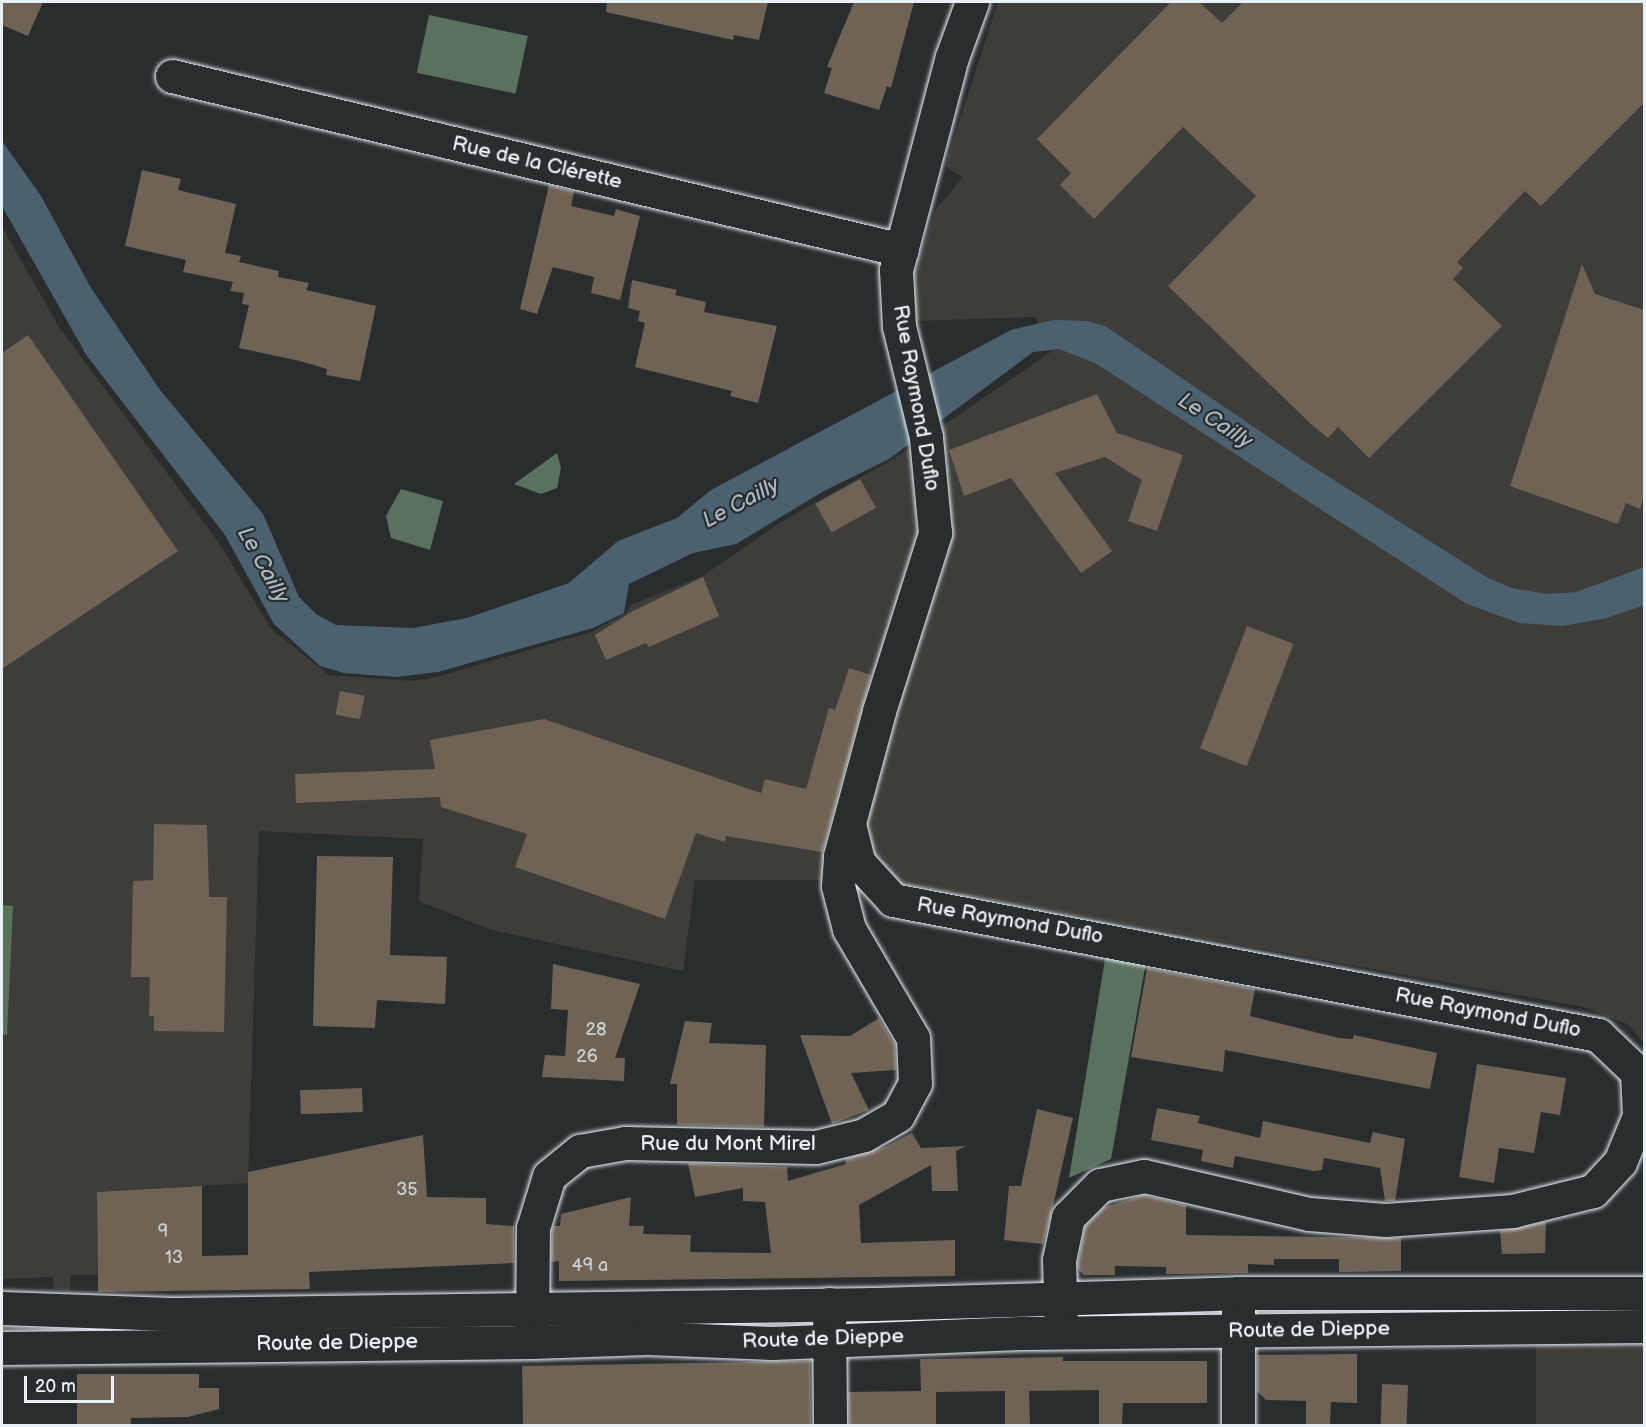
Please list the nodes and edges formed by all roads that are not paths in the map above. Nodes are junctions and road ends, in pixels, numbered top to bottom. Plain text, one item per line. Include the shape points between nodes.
1 (972, 2) edge
2 (172, 76) dead end
3 (902, 250) junction
4 (850, 828) junction
5 (838, 886) joint
6 (893, 900) junction
7 (849, 929) junction
8 (1238, 1293) junction
9 (1644, 1293) edge
10 (1059, 1298) junction
11 (829, 1304) junction
12 (530, 1307) junction
13 (2, 1308) edge
14 (1644, 1326) edge
15 (1238, 1331) junction
16 (1062, 1335) junction
17 (829, 1340) junction
18 (532, 1342) junction
19 (2, 1348) edge
20 (830, 1425) edge
21 (1238, 1425) edge

1 - 3 street, Rue Raymond Duflo via 952,57
2 - 3 street, Rue de la Clérette
3 - 4 street, Rue Raymond Duflo via 896,270 899,326 926,437 934,504 931,554 879,711
4 - 5 street, Rue Raymond Duflo via 840,856
4 - 6 street, Rue Raymond Duflo via 859,863
5 - 7 street, Rue du Mont Mirel
6 - 7 street, Rue Raymond Duflo
6 - 10 street, Rue Raymond Duflo via 1598,1035 1637,1072 1639,1116 1620,1162 1593,1191 1513,1211 1384,1220 1309,1214 1144,1176 1100,1185 1068,1217 1059,1260
7 - 12 street, Rue du Mont Mirel via 913,1038 915,1083 898,1115 864,1135 816,1147 625,1143 580,1151 549,1176 533,1228
8 - 9 street, Route de Dieppe
8 - 10 street, Route de Dieppe
8 - 15 street
10 - 11 street, Route de Dieppe
10 - 16 street, Rue Raymond Duflo
11 - 12 street, Route de Dieppe
11 - 17 street
12 - 13 street, Route de Dieppe via 128,1314
12 - 18 street, Rue du Mont Mirel
14 - 15 street, Route de Dieppe
15 - 16 street, Route de Dieppe
15 - 21 street
16 - 17 street, Route de Dieppe
17 - 18 street, Route de Dieppe via 740,1343 647,1338
17 - 20 street
18 - 19 street, Route de Dieppe

